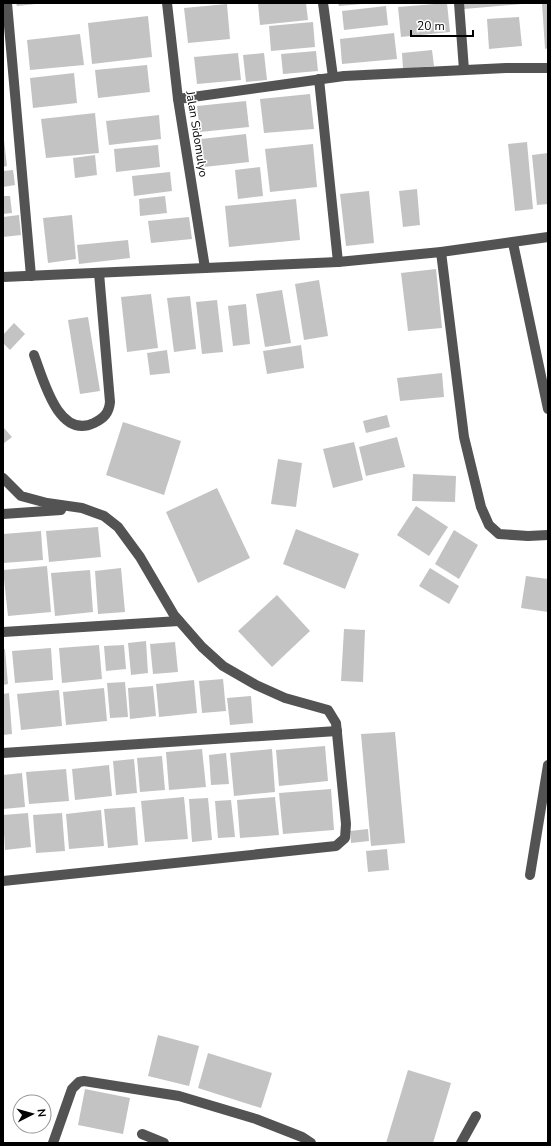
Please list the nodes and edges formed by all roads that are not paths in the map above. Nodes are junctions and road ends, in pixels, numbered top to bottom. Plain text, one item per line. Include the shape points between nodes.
1 (7, 3) edge
2 (167, 3) edge
3 (323, 3) edge
4 (458, 3) edge
5 (548, 68) edge
6 (464, 70) junction
7 (333, 78) junction
8 (319, 79) junction
9 (178, 99) junction
10 (548, 237) edge
11 (513, 243) junction
12 (441, 252) junction
13 (338, 262) junction
14 (205, 268) junction
15 (99, 273) junction
16 (31, 276) junction
17 (3, 277) edge
18 (34, 355) dead end
19 (548, 409) edge
20 (3, 478) edge
21 (82, 508) junction
22 (3, 514) edge
23 (548, 535) edge
24 (179, 621) junction
25 (3, 632) edge
26 (337, 731) junction
27 (3, 753) edge
28 (548, 765) edge
29 (530, 875) dead end
30 (3, 881) edge
31 (476, 1116) dead end
32 (142, 1134) dead end
33 (54, 1143) edge
34 (164, 1143) edge
35 (311, 1143) edge
36 (461, 1143) edge

1 - 16 street
2 - 9 street, Jalan Sidomulyo
3 - 7 street
4 - 6 street
5 - 6 street
6 - 7 street
7 - 8 street
8 - 9 street
8 - 13 street
9 - 14 street, Jalan Sidomulyo
10 - 11 street
11 - 12 street
11 - 19 street
12 - 13 street
12 - 23 street via 464,437 481,507 489,525 500,534
13 - 14 street
14 - 15 street
15 - 16 street
15 - 18 street via 110,402 108,412 102,419 91,424 80,426 68,421 54,405
16 - 17 street
20 - 21 street via 21,496 47,504
21 - 22 street
21 - 24 street via 104,516 118,527 140,557
24 - 25 street
24 - 26 street via 223,666 285,698 328,710
26 - 27 street
26 - 30 street via 346,824 345,838 336,846
28 - 29 street
31 - 36 street
32 - 34 street
33 - 35 street via 72,1089 84,1081 179,1096 256,1119

